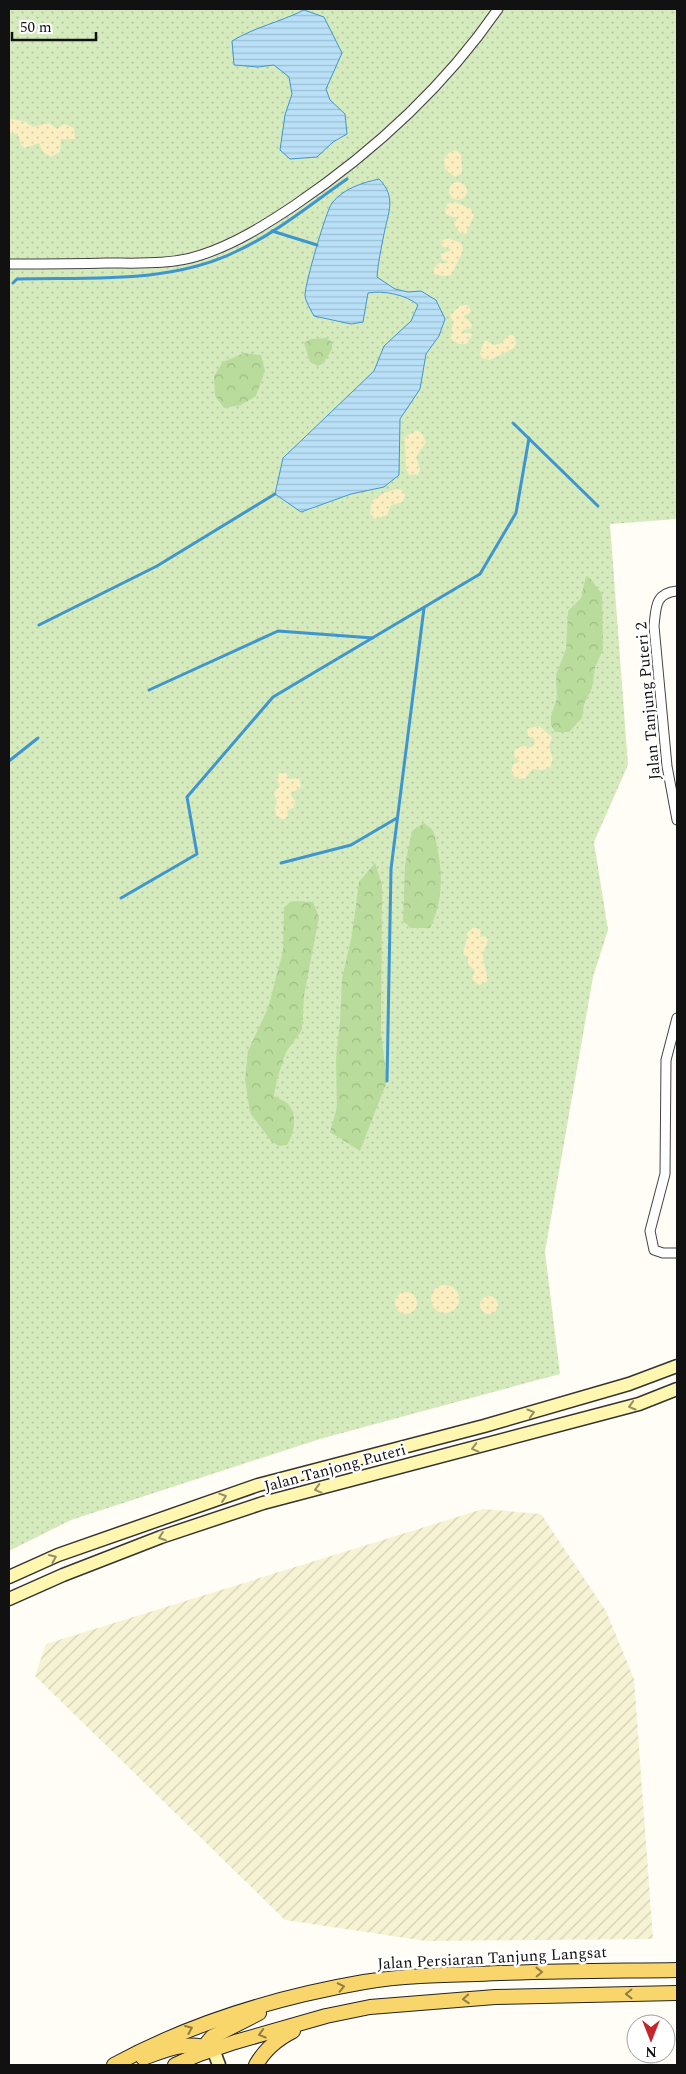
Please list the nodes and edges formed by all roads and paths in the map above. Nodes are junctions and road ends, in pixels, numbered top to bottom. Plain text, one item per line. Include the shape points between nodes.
1 (498, 9) edge
2 (9, 264) edge
3 (677, 591) edge
4 (677, 820) edge
5 (677, 1018) edge
6 (666, 1060) junction
7 (677, 1061) edge
8 (677, 1253) edge
9 (677, 1366) edge
10 (677, 1389) edge
11 (9, 1577) edge
12 (9, 1599) edge
13 (677, 1970) edge
14 (677, 1993) edge
15 (294, 1997) junction
16 (326, 2016) junction
17 (204, 2054) edge
18 (114, 2065) edge
19 (123, 2065) edge
20 (175, 2065) edge
21 (219, 2065) edge
22 (256, 2065) edge

1 - 2 street via 423,100 350,166 242,238 200,255 154,263
3 - 4 street, Jalan Tanjung Puteri 2 via 664,594 659,600 654,626 667,766
5 - 6 street
6 - 7 street
6 - 8 street via 666,1174 650,1231 654,1250 663,1254
11 -> 9 street, Jalan Tanjong Puteri via 58,1556 258,1485 484,1426 630,1384
10 -> 12 street, Jalan Tanjong Puteri via 639,1404 263,1503 161,1537
15 -> 13 main road, Jalan Persiaran Tanjung Langsat via 365,1982 421,1976
14 -> 16 main road via 495,1996 370,2007
15 - 17 main road via 218,2033
18 -> 15 main road, Jalan Persiaran Tanjung Langsat via 206,2022
16 -> 17 main road
16 - 22 main road via 282,2036 268,2047
17 - 19 main road via 184,2045
17 - 20 main road
17 - 21 street

